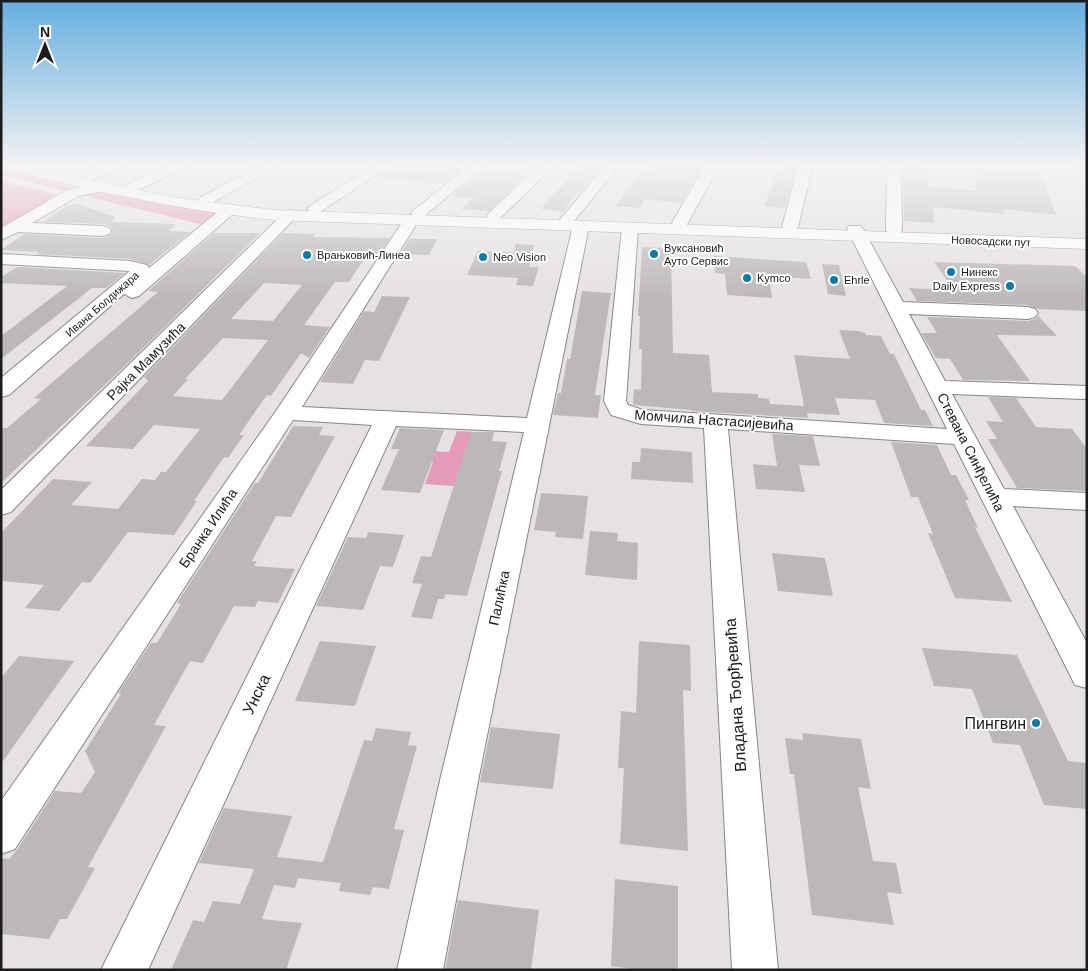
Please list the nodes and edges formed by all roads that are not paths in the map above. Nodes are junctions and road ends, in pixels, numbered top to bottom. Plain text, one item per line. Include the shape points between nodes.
1 (44, 209) edge
2 (223, 209) edge
3 (319, 209) edge
4 (423, 209) edge
5 (501, 209) edge
6 (584, 209) edge
7 (688, 209) edge
8 (794, 209) edge
9 (894, 209) edge
10 (229, 210) junction
11 (290, 215) junction
12 (415, 216) junction
13 (494, 216) junction
14 (575, 223) junction
15 (680, 223) junction
16 (790, 227) junction
17 (630, 228) junction
18 (894, 230) junction
19 (8, 231) edge
20 (103, 231) dead end
21 (857, 232) junction
22 (1087, 236) edge
23 (1087, 244) edge
24 (1, 259) edge
25 (897, 308) junction
26 (1028, 313) dead end
27 (937, 387) junction
28 (1, 390) edge
29 (1084, 392) dead end
30 (1, 403) edge
31 (286, 413) junction
32 (387, 419) junction
33 (714, 421) junction
34 (536, 426) junction
35 (963, 437) junction
36 (994, 497) junction
37 (1087, 502) edge
38 (1, 506) edge
39 (1085, 667) edge
40 (1, 835) edge
41 (124, 970) edge
42 (420, 970) edge
43 (755, 970) edge

1 - 19 street
2 - 10 main road, Новосадски пут
3 - 12 main road, Новосадски пут
4 - 12 street, Бранка Илића
5 - 13 street
6 - 14 street
7 - 15 street
8 - 16 street
9 - 18 street
10 - 11 main road, Новосадски пут
10 - 30 street
11 - 12 main road, Новосадски пут
11 - 38 street, Рајка Мамузића
12 - 13 main road, Новосадски пут
12 - 14 main road, Новосадски пут
12 - 31 street, Бранка Илића
13 - 14 main road, Новосадски пут
14 - 15 main road, Новосадски пут
14 - 17 main road, Новосадски пут
14 - 34 street, Палићка
15 - 16 main road, Новосадски пут
16 - 21 main road, Новосадски пут
17 - 21 main road, Новосадски пут
17 - 33 street, Момчила Настасијевића via 616,406 626,414 641,417
18 - 21 main road, Новосадски пут
18 - 22 main road, Новосадски пут
19 - 20 street
21 - 23 main road, Новосадски пут
21 - 25 street, Стевана Синђелића
24 - 28 street, Ивана Болдижара via 141,269
25 - 26 street
25 - 27 street, Стевана Синђелића
27 - 29 street
27 - 35 street, Стевана Синђелића
31 - 32 street
31 - 40 street, Бранка Илића
32 - 34 street
32 - 41 street, Унска
33 - 35 street, Момчила Настасијевића
33 - 43 street, Владана Ђорђевића
34 - 42 street, Палићка
35 - 36 street, Стевана Синђелића
36 - 37 street
36 - 39 street, Стевана Синђелића

